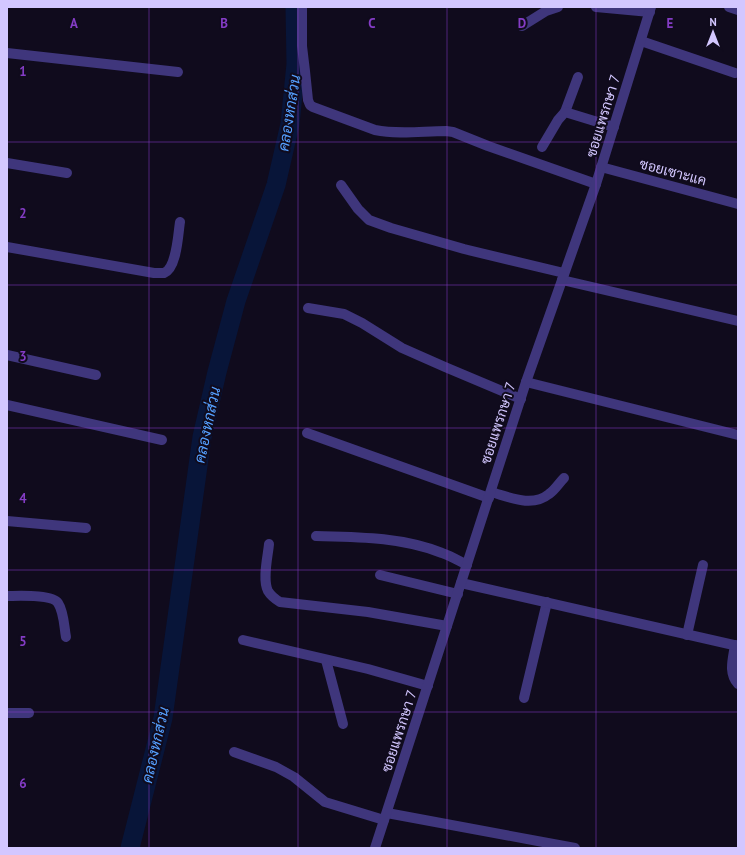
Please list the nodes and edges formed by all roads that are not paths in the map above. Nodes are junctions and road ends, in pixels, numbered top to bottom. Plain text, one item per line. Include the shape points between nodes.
1 (302, 7) edge
2 (558, 7) edge
3 (596, 7) edge
4 (729, 7) edge
5 (650, 9) edge
6 (738, 10) edge
7 (522, 26) dead end
8 (641, 41) junction
9 (7, 53) edge
10 (178, 72) dead end
11 (735, 73) dead end
12 (578, 77) dead end
13 (565, 112) junction
14 (614, 127) junction
15 (542, 147) dead end
16 (7, 163) edge
17 (601, 167) junction
18 (67, 174) dead end
19 (596, 184) junction
20 (341, 185) dead end
21 (738, 204) edge
22 (180, 222) dead end
23 (7, 248) edge
24 (563, 277) junction
25 (308, 308) dead end
26 (738, 321) edge
27 (7, 355) edge
28 (96, 375) dead end
29 (526, 382) junction
30 (521, 398) junction
31 (7, 405) edge
32 (307, 433) dead end
33 (738, 435) edge
34 (162, 440) dead end
35 (564, 478) dead end
36 (490, 495) junction
37 (7, 521) edge
38 (86, 528) dead end
39 (316, 536) dead end
40 (269, 544) dead end
41 (467, 565) junction
42 (703, 565) dead end
43 (380, 575) dead end
44 (461, 583) junction
45 (458, 594) junction
46 (7, 596) edge
47 (547, 602) junction
48 (447, 626) junction
49 (687, 635) junction
50 (66, 636) dead end
51 (243, 640) dead end
52 (736, 646) edge
53 (326, 660) junction
54 (738, 684) edge
55 (428, 686) junction
56 (524, 698) dead end
57 (7, 713) edge
58 (29, 713) dead end
59 (343, 724) dead end
60 (234, 752) dead end
61 (386, 817) junction
62 (375, 848) edge
63 (575, 848) edge

1 - 19 street via 304,71 308,100 313,107 384,132 452,132
2 - 7 street via 546,11
3 - 5 street
4 - 6 street
5 - 8 street, ซอยแพรกษา 7
8 - 11 street
8 - 14 street, ซอยแพรกษา 7
9 - 10 street
12 - 13 street
13 - 14 street
13 - 15 street
14 - 17 street, ซอยแพรกษา 7
16 - 18 street
17 - 19 street, ซอยแพรกษา 7
17 - 21 street, ซอยเซาะแค
19 - 24 street, ซอยแพรกษา 7
20 - 24 street via 369,220
22 - 23 street via 174,259 164,273
24 - 26 street
24 - 29 street, ซอยแพรกษา 7
25 - 30 street via 344,314 402,348
27 - 28 street
29 - 30 street, ซอยแพรกษา 7
29 - 33 street
30 - 36 street, ซอยแพรกษา 7
31 - 34 street
32 - 36 street
35 - 36 street via 541,499 532,501
36 - 41 street, ซอยแพรกษา 7
37 - 38 street
39 - 41 street via 399,541 443,553
40 - 48 street via 265,578 267,590 280,602 368,612
41 - 44 street, ซอยแพรกษา 7
42 - 49 street
43 - 45 street
44 - 45 street, ซอยแพรกษา 7
44 - 47 street
45 - 48 street, ซอยแพรกษา 7
46 - 50 street via 50,598 58,602
47 - 49 street
47 - 56 street
48 - 55 street, ซอยแพรกษา 7
49 - 52 street
51 - 53 street
52 - 54 street via 731,670
53 - 55 street
53 - 59 street
55 - 61 street, ซอยแพรกษา 7
57 - 58 street
60 - 61 street via 276,767 294,777 325,802
61 - 62 street, ซอยแพรกษา 7
61 - 63 street

